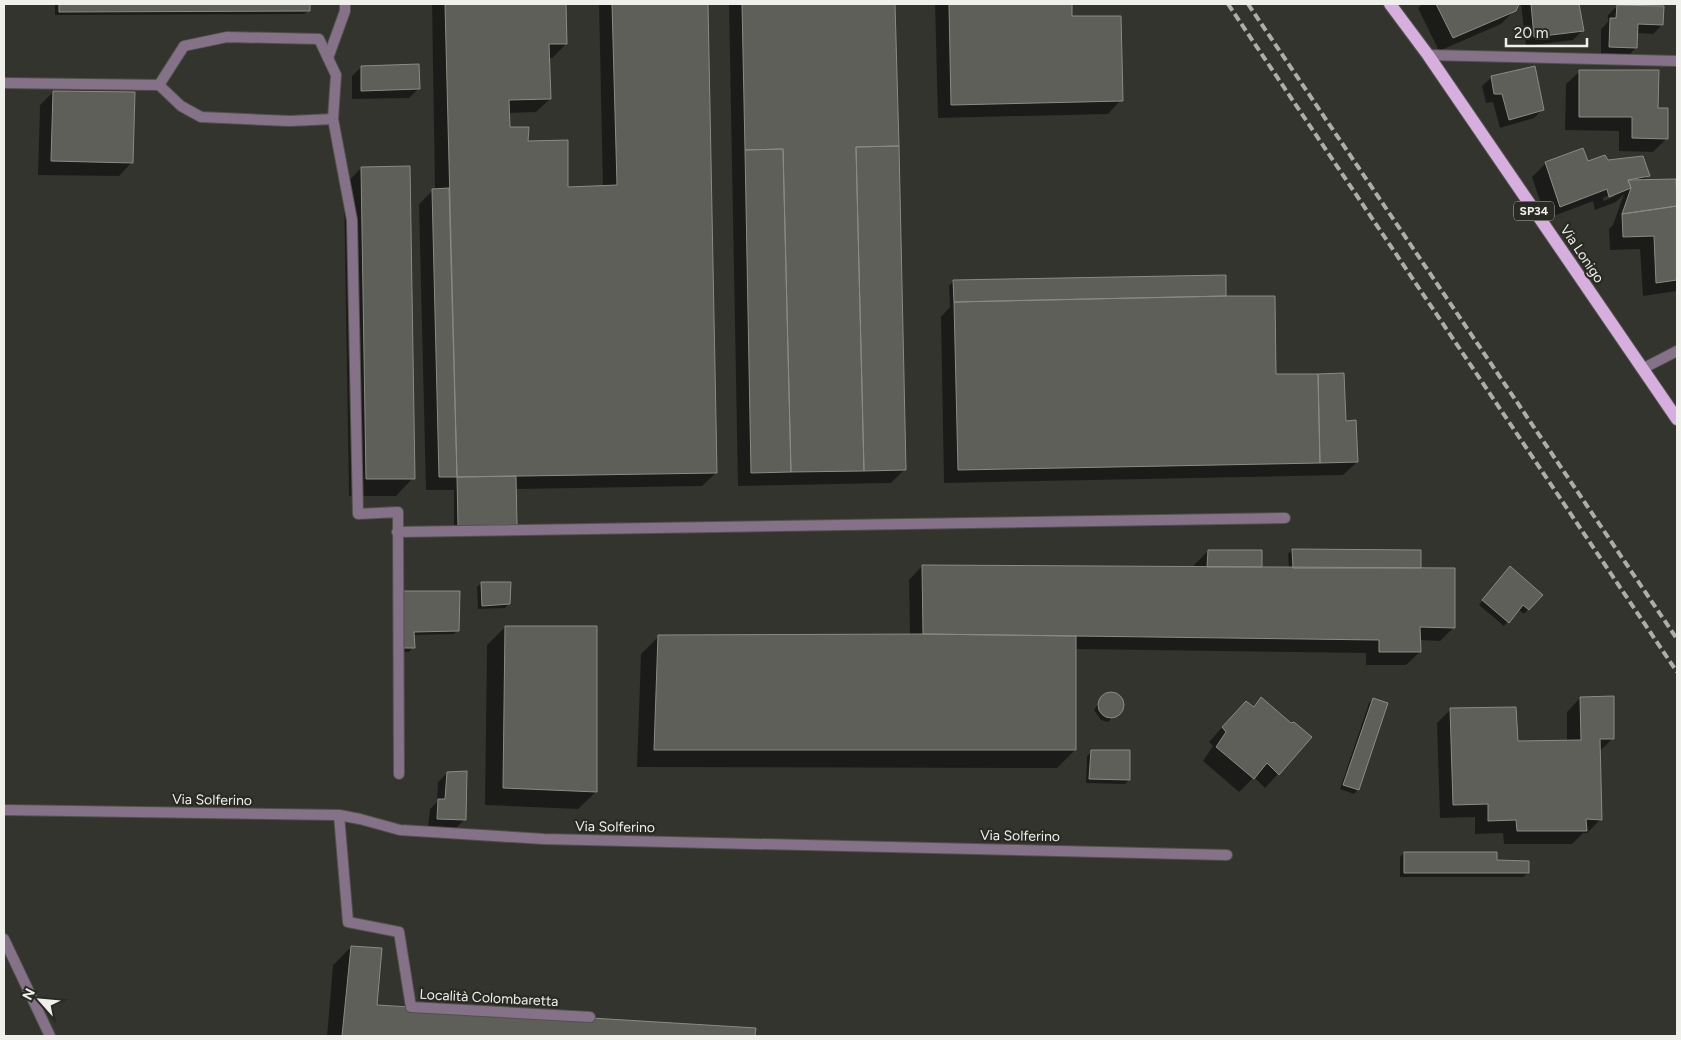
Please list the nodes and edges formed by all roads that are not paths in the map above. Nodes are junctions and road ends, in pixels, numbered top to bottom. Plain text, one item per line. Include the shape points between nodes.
1 (345, 4) edge
2 (1390, 4) edge
3 (1428, 55) junction
4 (328, 58) junction
5 (1677, 61) edge
6 (4, 83) edge
7 (160, 85) junction
8 (333, 118) junction
9 (1677, 350) edge
10 (1642, 369) junction
11 (1677, 419) edge
12 (1285, 518) dead end
13 (397, 532) junction
14 (399, 774) dead end
15 (4, 810) edge
16 (339, 816) junction
17 (1227, 855) dead end
18 (4, 939) edge
19 (590, 1017) dead end
20 (50, 1036) edge

1 - 4 street
2 - 3 main road, Via Lonigo / SP34
3 - 5 street
3 - 10 main road, Via Lonigo / SP34
4 - 7 street via 319,39 227,37 184,46
4 - 8 street via 336,75
6 - 7 street
7 - 8 street via 181,106 201,117 290,121
8 - 13 street via 352,220 358,514 398,512
9 - 10 street
10 - 11 main road, Via Lonigo / SP34
12 - 13 street
13 - 14 street
15 - 16 street, Via Solferino
16 - 17 street, Via Solferino via 400,830 544,839
16 - 19 street, Località Colombaretta via 348,922 399,932 411,1007
18 - 20 street

